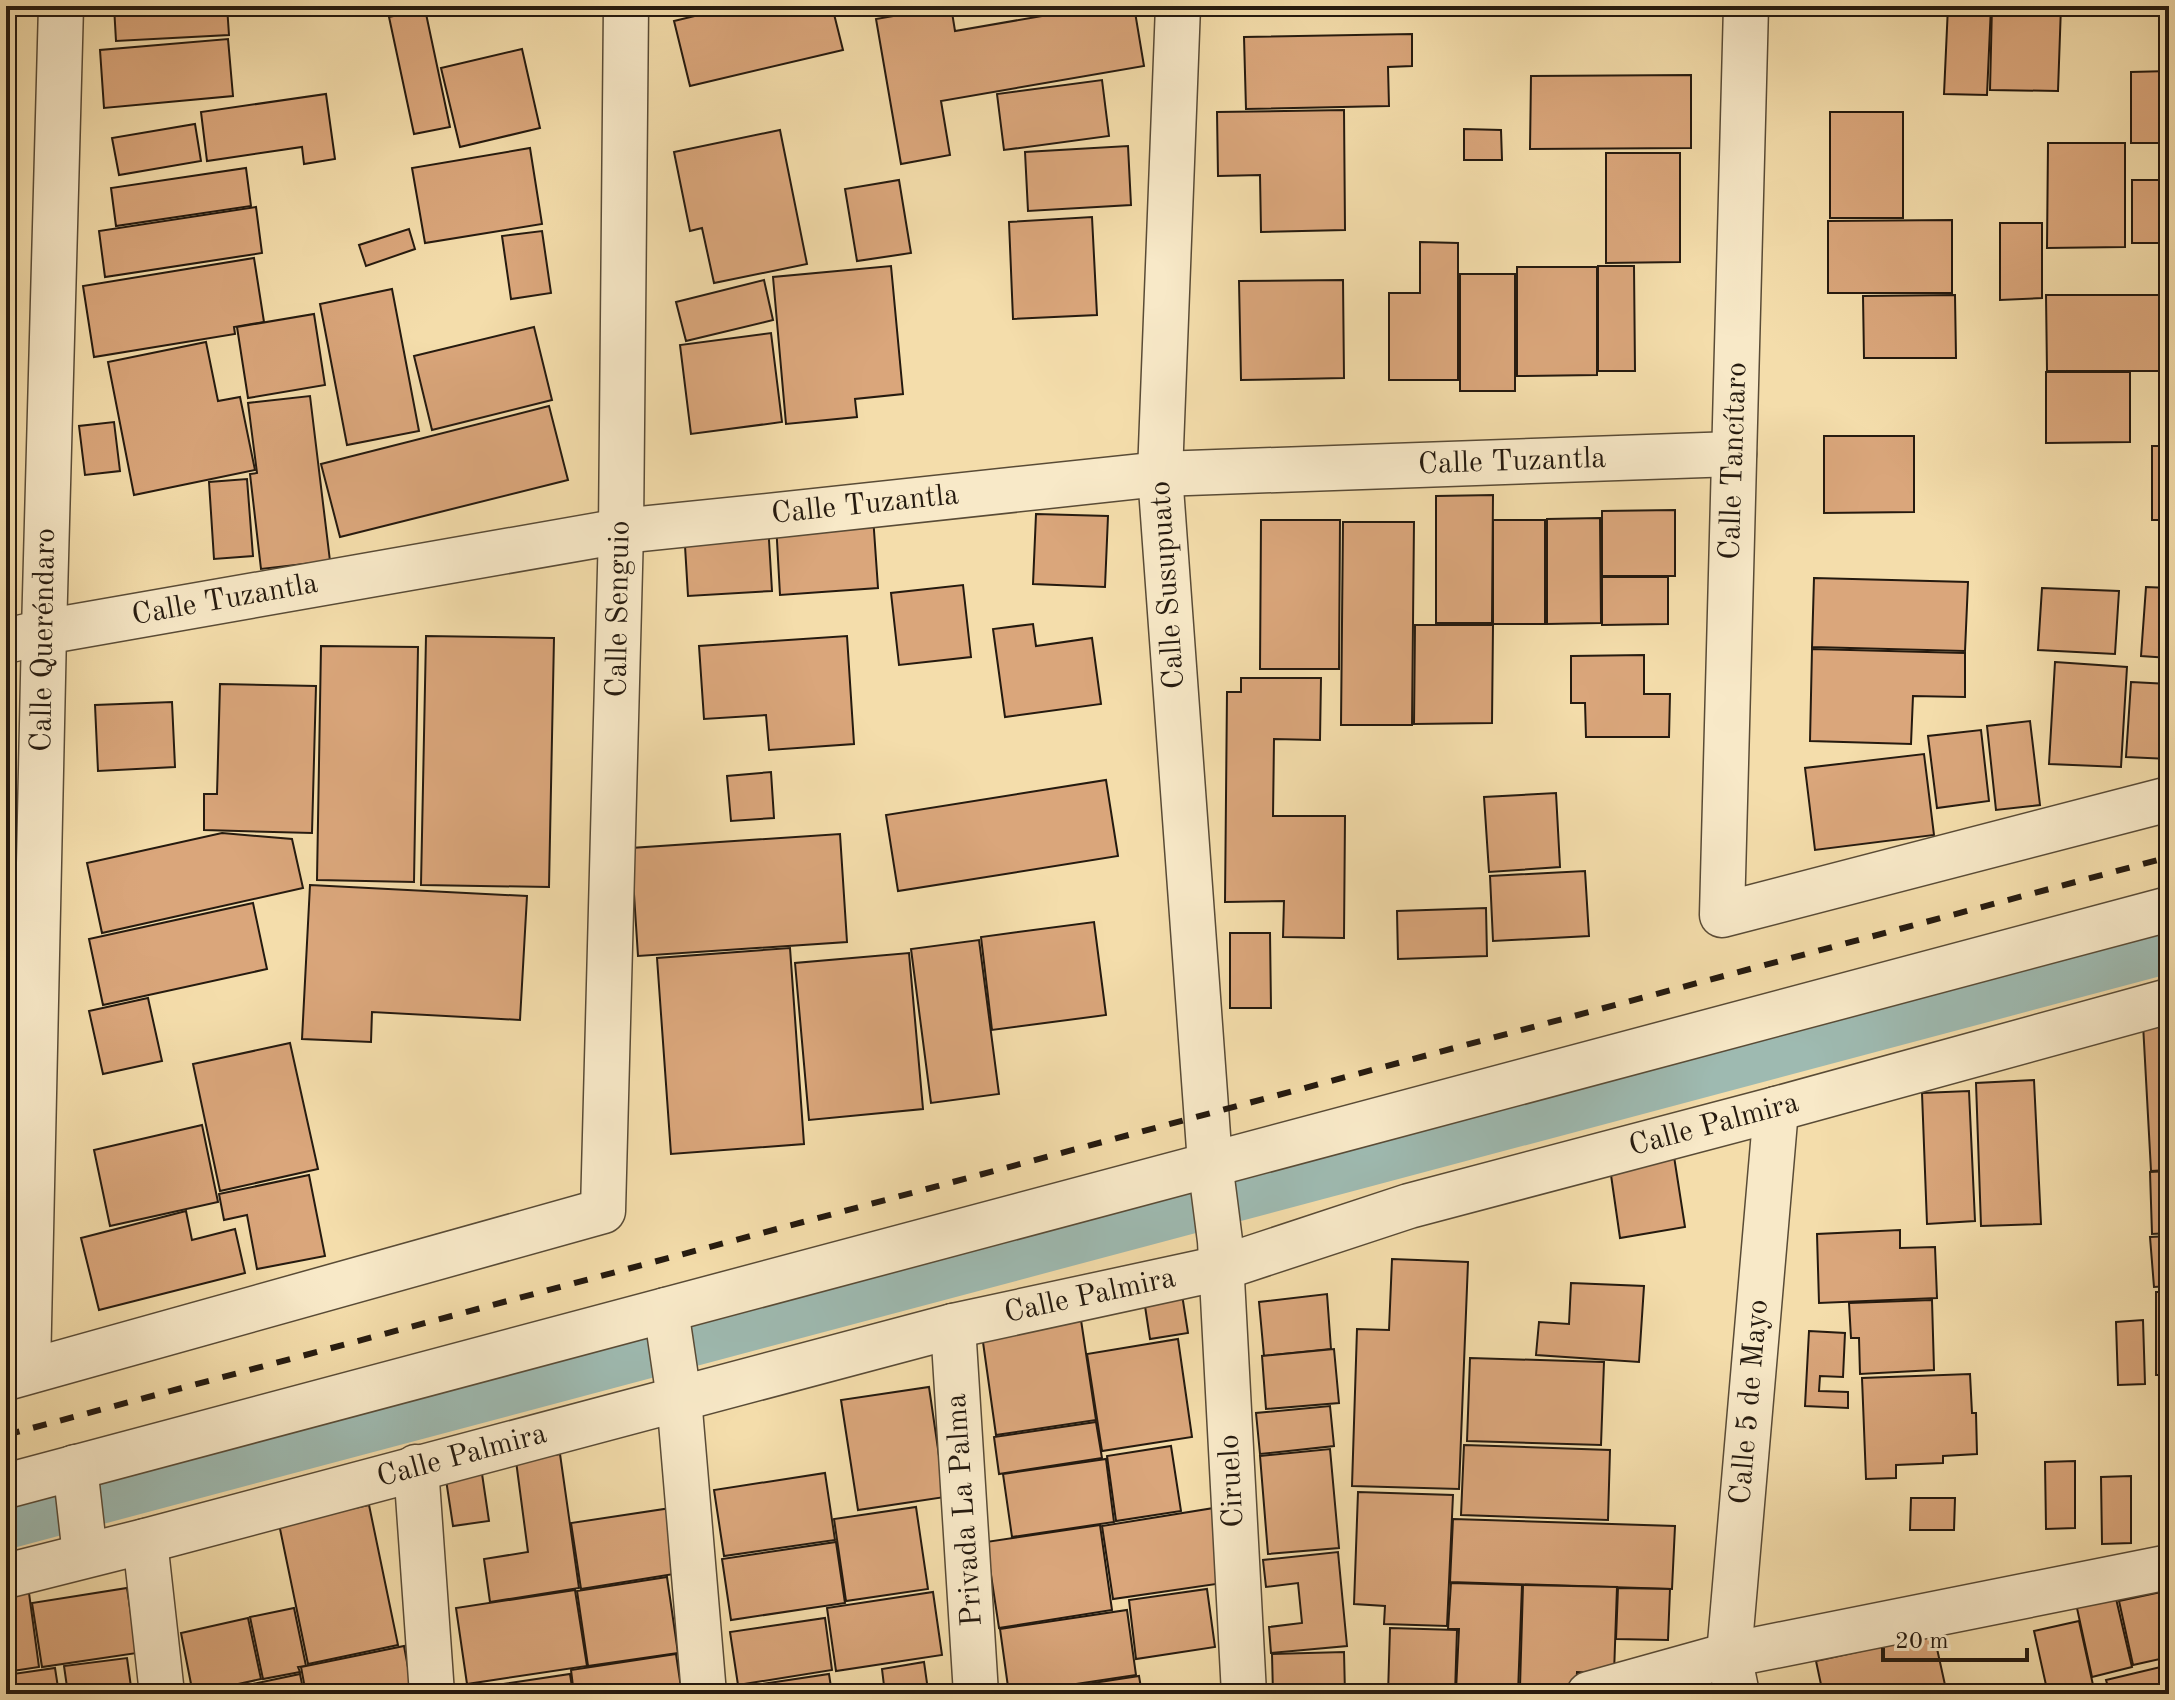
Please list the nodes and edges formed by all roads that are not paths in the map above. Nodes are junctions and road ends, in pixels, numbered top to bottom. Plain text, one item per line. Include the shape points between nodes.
1 (61, 6) edge
2 (626, 6) edge
3 (1178, 6) edge
4 (1746, 6) edge
5 (1734, 454) junction
6 (1160, 474) junction
7 (621, 531) junction
8 (25, 636) edge
9 (2169, 799) edge
10 (2169, 909) edge
11 (2169, 1001) edge
12 (1776, 1109) junction
13 (1211, 1174) junction
14 (1221, 1255) junction
15 (667, 1313) junction
16 (953, 1326) junction
17 (17, 1374) edge
18 (678, 1395) junction
19 (416, 1467) junction
20 (75, 1469) junction
21 (6, 1486) edge
22 (145, 1541) junction
23 (85, 1552) junction
24 (2169, 1567) edge
25 (6, 1576) edge
26 (1733, 1675) edge
27 (162, 1694) edge
28 (432, 1694) edge
29 (704, 1694) edge
30 (976, 1694) edge
31 (1244, 1694) edge
32 (1589, 1694) edge

1 - 8 street, Calle Queréndaro
2 - 7 street, Calle Senguio
3 - 6 street, Calle Susupuato
4 - 5 street, Calle Tancítaro
5 - 6 street, Calle Tuzantla
5 - 9 street, Calle Tancítaro via 1722,915
6 - 7 street, Calle Tuzantla
6 - 13 street, Calle Susupuato
7 - 8 street, Calle Tuzantla
7 - 17 street, Calle Senguio via 603,1211
8 - 17 street, Calle Queréndaro
10 - 13 street
11 - 12 street, Calle Palmira
12 - 14 street, Calle Palmira
12 - 26 street, Calle 5 de Mayo
13 - 14 street, Calle Susupuato
13 - 15 street
14 - 16 street, Calle Palmira
14 - 31 street, Ciruelo
15 - 18 street
15 - 20 street
16 - 18 street, Calle Palmira
16 - 30 street, Privada La Palma
18 - 19 street, Calle Palmira
18 - 29 street
19 - 22 street, Calle Palmira
19 - 28 street
20 - 21 street
20 - 23 street
22 - 23 street, Calle Palmira
22 - 27 street
23 - 25 street, Calle Palmira
24 - 26 street
26 - 32 street

